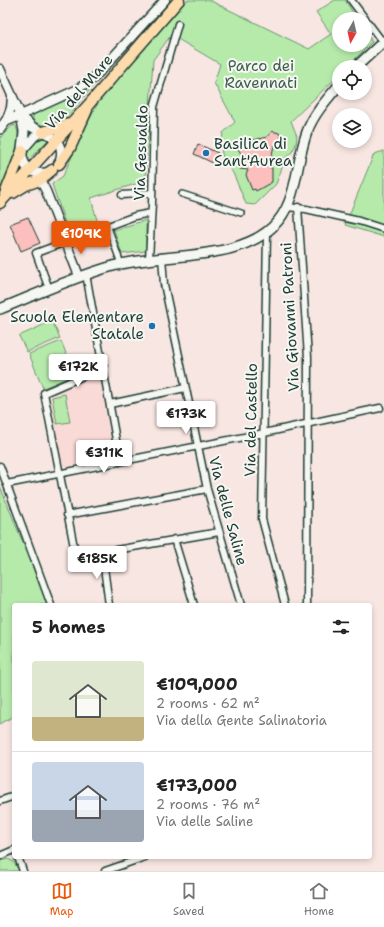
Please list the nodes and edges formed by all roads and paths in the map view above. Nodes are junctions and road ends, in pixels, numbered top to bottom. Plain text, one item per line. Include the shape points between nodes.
1 (165, 0) edge
2 (179, 0) edge
3 (351, 0) edge
4 (178, 24) dead end
5 (384, 43) edge
6 (364, 60) edge
7 (0, 69) edge
8 (12, 94) junction
9 (332, 94) edge
10 (90, 103) junction
11 (21, 115) junction
12 (6, 121) junction
13 (69, 124) junction
14 (0, 129) edge
15 (43, 132) junction
16 (56, 140) junction
17 (22, 151) junction
18 (55, 167) junction
19 (36, 174) junction
20 (46, 191) junction
21 (152, 193) junction
22 (182, 194) dead end
23 (122, 195) dead end
24 (1, 201) edge
25 (287, 207) junction
26 (298, 207) junction
27 (151, 213) junction
28 (241, 213) dead end
29 (108, 227) junction
30 (384, 229) edge
31 (267, 233) junction
32 (65, 242) junction
33 (162, 258) junction
34 (149, 259) junction
35 (121, 264) junction
36 (83, 275) junction
37 (49, 289) junction
38 (0, 309) edge
39 (104, 367) junction
40 (186, 388) junction
41 (110, 404) junction
42 (380, 408) dead end
43 (307, 425) junction
44 (264, 434) junction
45 (197, 447) junction
46 (120, 462) junction
47 (0, 466) edge
48 (59, 473) junction
49 (7, 484) junction
50 (207, 489) junction
51 (67, 515) junction
52 (219, 532) junction
53 (174, 540) junction
54 (102, 552) junction
55 (50, 603) edge
56 (108, 603) edge
57 (193, 603) edge
58 (239, 603) edge
59 (284, 603) edge
60 (307, 603) edge
61 (12, 797) edge
62 (0, 801) edge
63 (12, 851) edge
64 (0, 856) edge
65 (19, 859) edge
66 (139, 859) edge
67 (23, 871) edge
68 (104, 871) edge

1 - 11 street via 93,79 76,90
2 - 10 main road, Via del Mare
3 - 5 street
4 - 21 street, Via Gesualdo via 154,108
5 - 6 main road
7 - 8 street
8 - 11 street
8 - 12 street via 12,105
9 - 25 main road via 307,131
10 - 13 main road, Via del Mare
10 - 18 main road via 72,143
11 - 12 main road
11 - 15 main road via 32,127
11 - 17 main road via 24,131
12 - 14 main road
13 - 15 main road
13 - 16 main road, Via del Mare
15 - 16 street
15 - 17 street
16 - 18 street via 62,151
16 - 19 main road, Via del Mare
17 - 19 main road via 23,161
17 - 24 main road
18 - 19 main road
18 - 20 street via 47,181
19 - 20 street
19 - 24 main road, Via del Mare
20 - 32 street
21 - 23 street
21 - 27 street, Via Gesualdo
22 - 28 street
25 - 26 street
25 - 31 main road
26 - 30 street
26 - 43 street, Via Giovanni Patroni via 308,357
27 - 29 street via 138,215
27 - 34 street, Via Gesualdo
29 - 32 street
29 - 35 street
31 - 33 main road via 250,243 234,248
31 - 44 street, Via del Castello
32 - 36 street
32 - 37 street via 36,253
33 - 34 main road
33 - 40 street, Via delle Saline via 164,284
34 - 35 main road
35 - 36 main road
36 - 37 main road
36 - 39 street
37 - 38 main road
39 - 41 street
39 - 48 street via 44,393
40 - 41 street
40 - 45 street, Via delle Saline
41 - 46 street
42 - 43 street
43 - 44 street
43 - 60 street, Via Giovanni Patroni
44 - 45 street
44 - 59 street, Via del Castello via 262,519
45 - 46 street
45 - 50 street, Via delle Saline
46 - 48 street
47 - 49 street
48 - 49 street
48 - 51 street
49 - 55 street
50 - 51 street
50 - 52 street, Via delle Saline
51 - 54 street via 76,557
52 - 53 street
52 - 58 street, Via delle Saline
53 - 54 street
53 - 57 street
54 - 56 street
61 - 62 street
63 - 64 street
65 - 67 street
66 - 68 street

